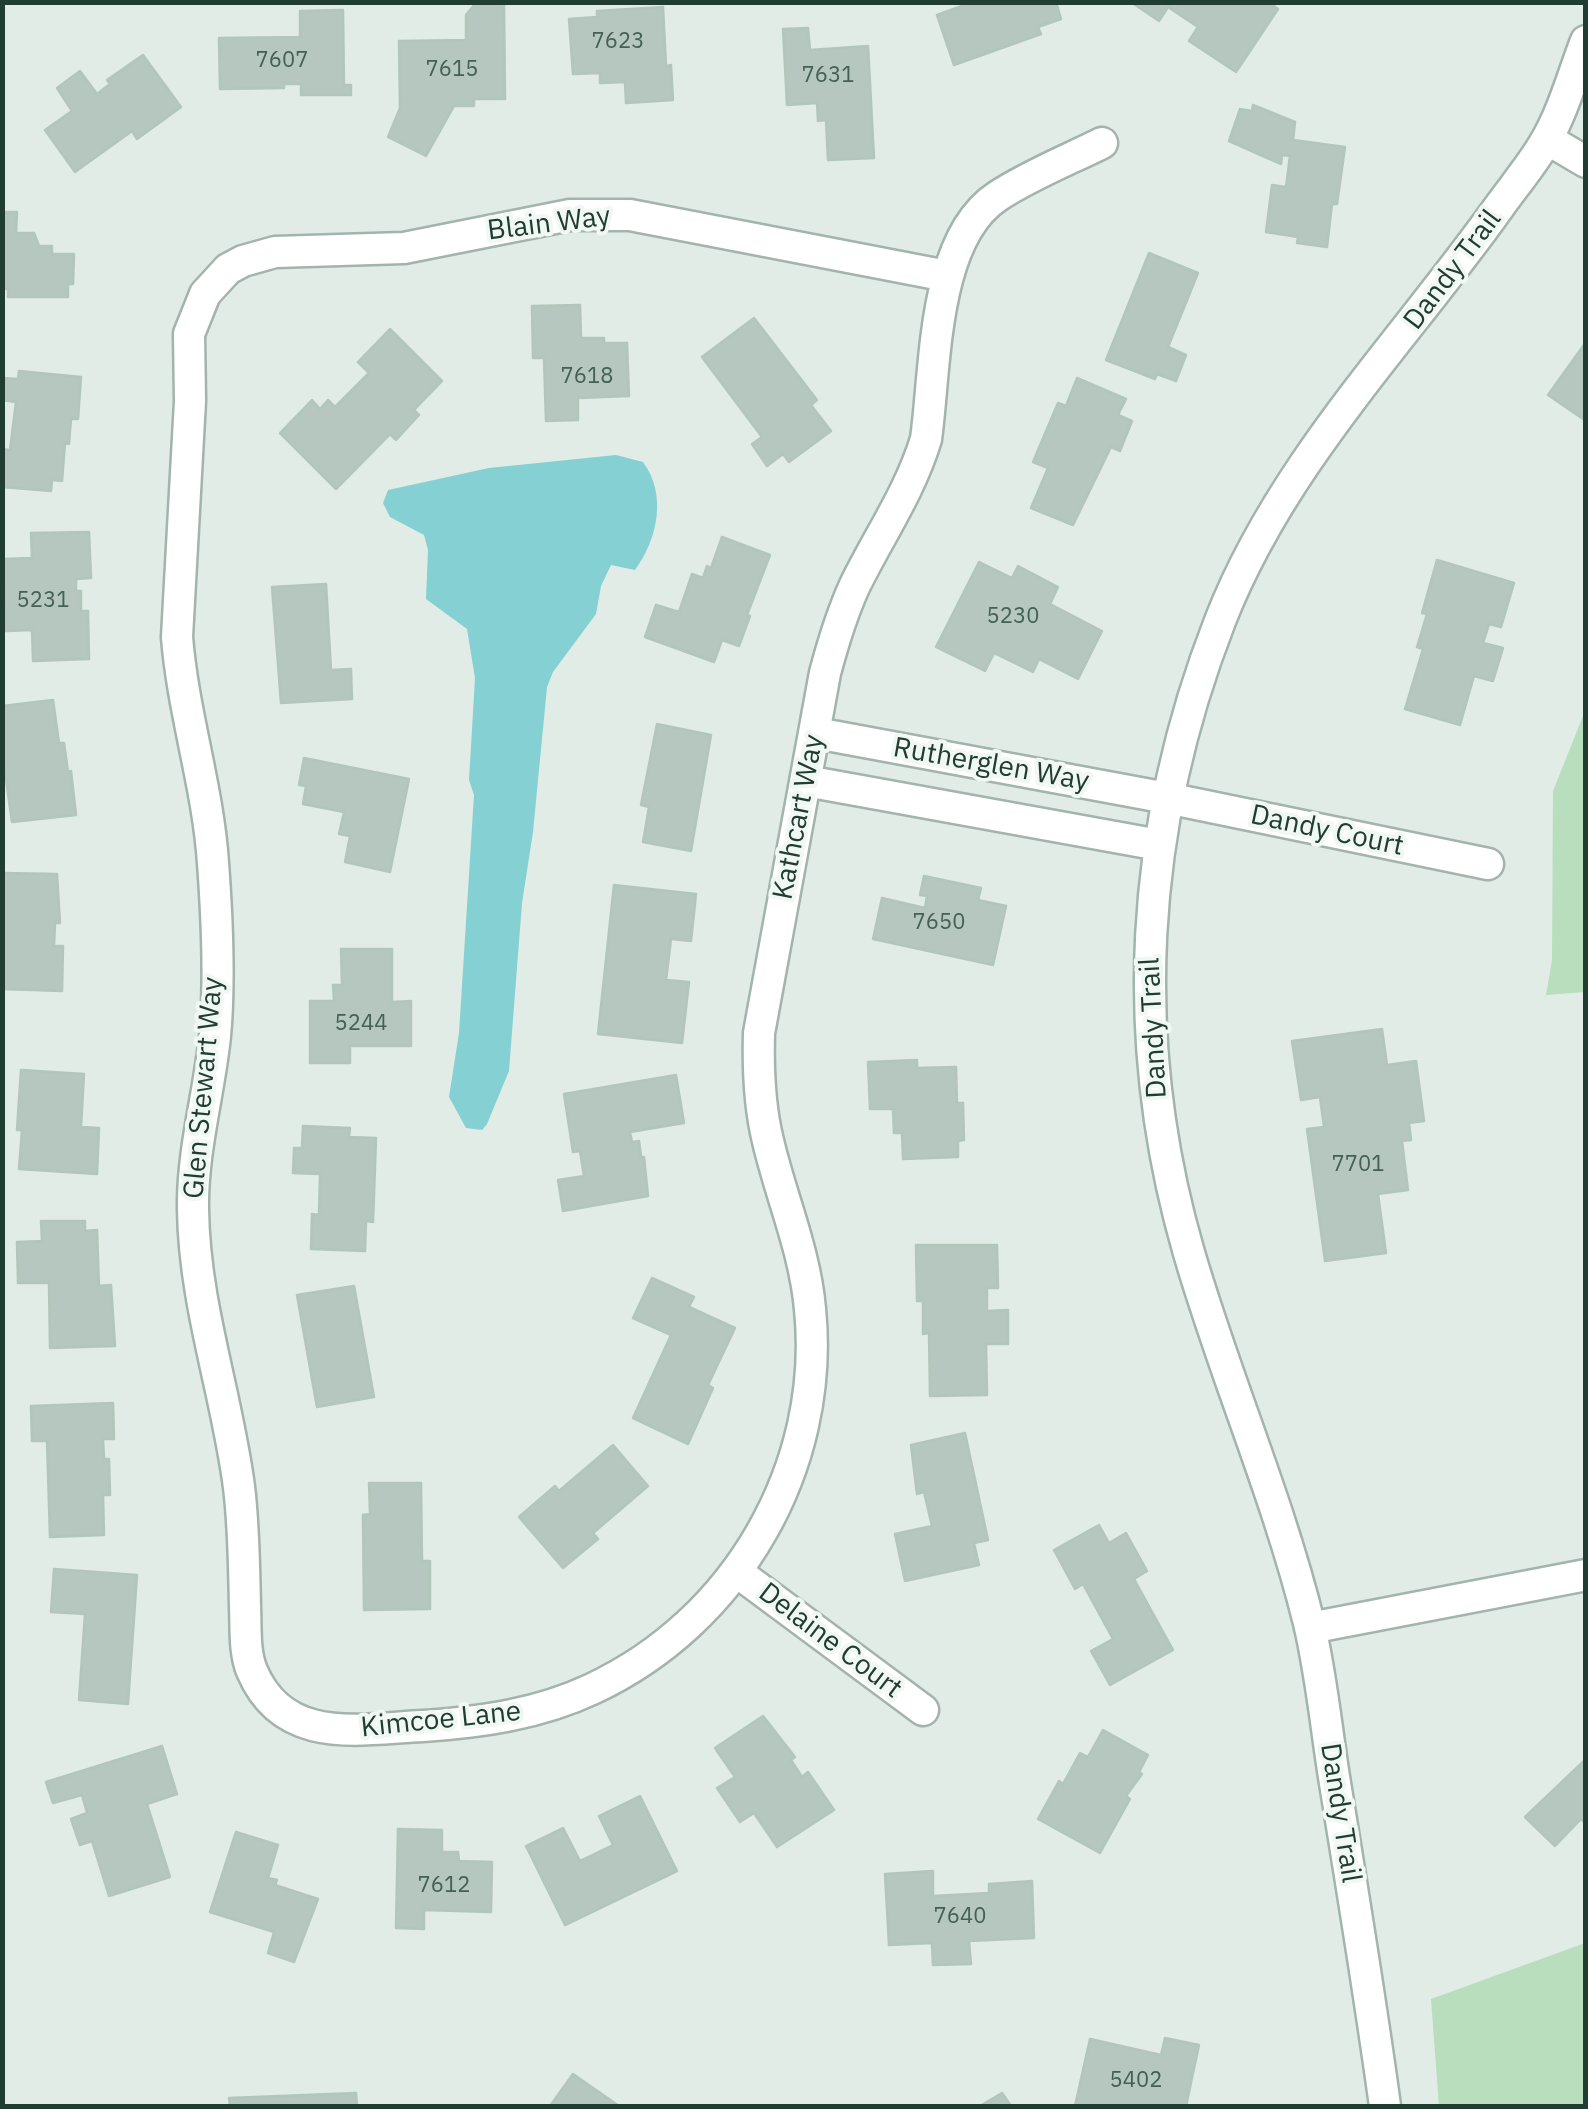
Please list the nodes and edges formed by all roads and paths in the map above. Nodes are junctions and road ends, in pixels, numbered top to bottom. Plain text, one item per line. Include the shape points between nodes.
1 (1586, 40) edge
2 (1547, 139) junction
3 (1102, 143) dead end
4 (1586, 162) edge
5 (947, 276) junction
6 (216, 280) joint
7 (816, 733) junction
8 (806, 781) junction
9 (1167, 798) junction
10 (1159, 845) junction
11 (1488, 864) dead end
12 (737, 1572) junction
13 (1586, 1574) edge
14 (1310, 1628) junction
15 (283, 1710) joint
16 (924, 1710) dead end
17 (1385, 2106) edge

1 - 2 street, Dandy Trail
2 - 4 street
2 - 9 street, Dandy Trail via 1452,274 1326,432 1278,506 1222,616 1186,714
3 - 5 street, Kathcart Way via 996,197 970,223
5 - 6 street, Blain Way via 630,215 546,219 404,248 276,252 243,261
5 - 7 street, Kathcart Way via 926,439 913,479 839,622
6 - 15 street, Glen Stewart Way via 189,334 177,620 214,870 216,1026 194,1178 194,1243 240,1495 246,1646 252,1672
7 - 8 street, Kathcart Way
7 - 9 street, Rutherglen Way
8 - 10 street
8 - 12 street, Kathcart Way via 761,1016 758,1064 767,1139 808,1290 810,1377 788,1481
9 - 10 street, Dandy Trail
9 - 11 street, Dandy Court
10 - 14 street, Dandy Trail via 1150,1021 1169,1172 1190,1258
12 - 15 street, Kimcoe Lane via 650,1656 590,1690 524,1714 322,1730
12 - 16 street, Delaine Court
13 - 14 street
14 - 17 street, Dandy Trail

